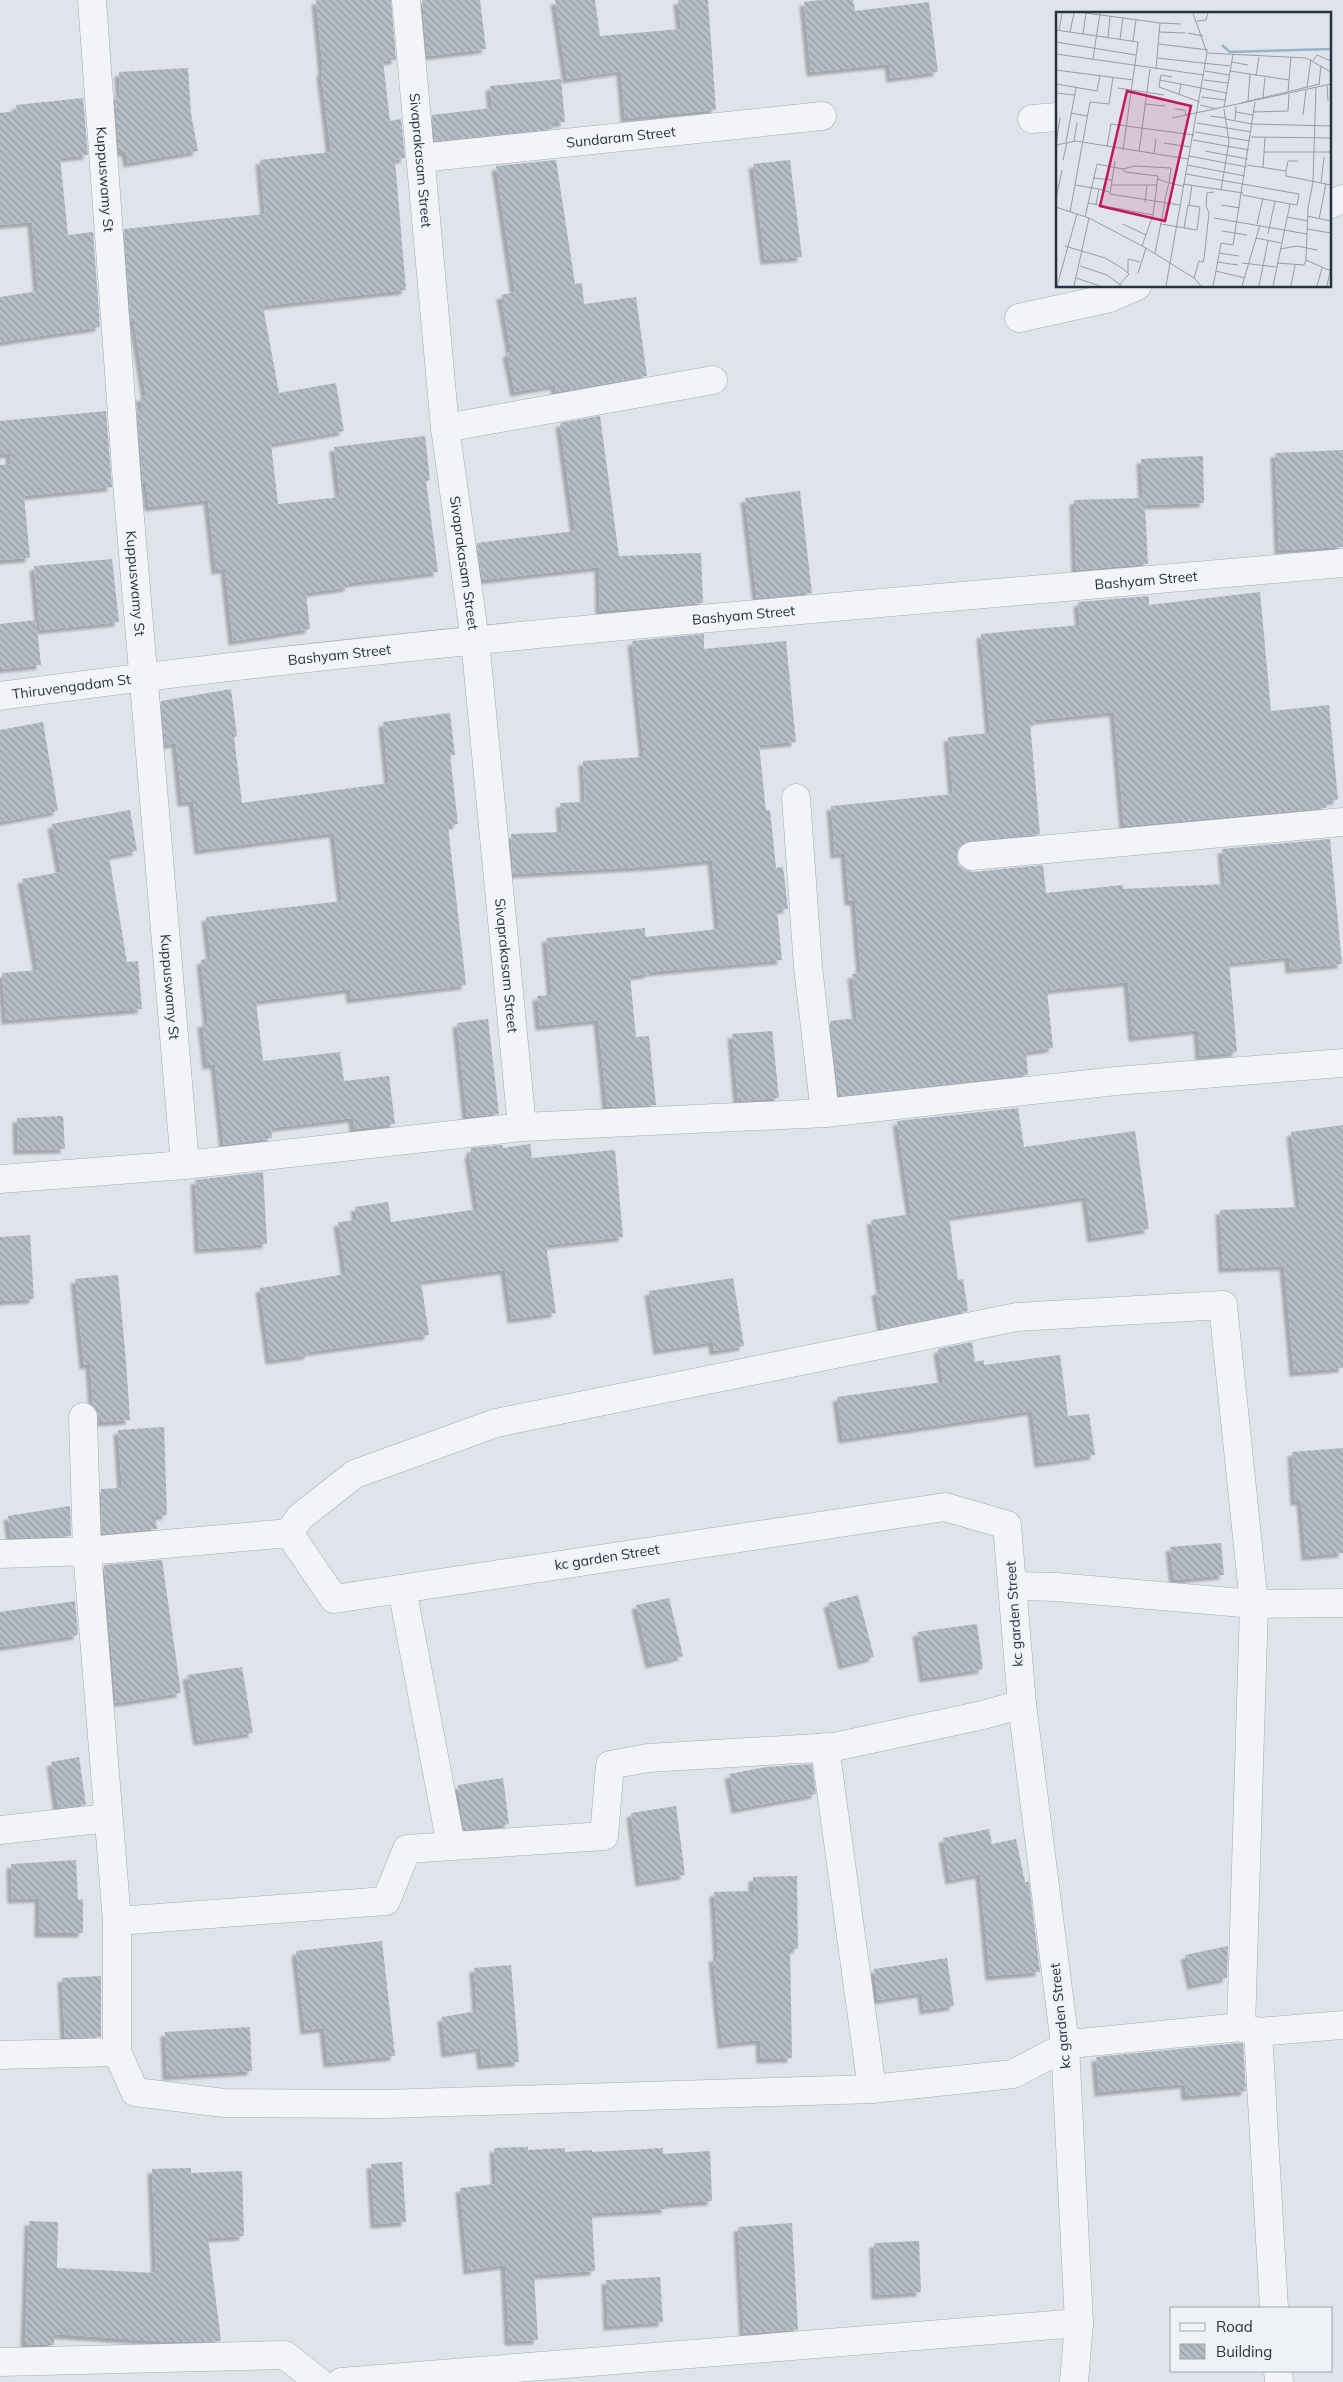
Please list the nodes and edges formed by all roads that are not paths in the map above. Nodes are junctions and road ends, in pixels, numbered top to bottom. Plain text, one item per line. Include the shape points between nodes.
1 (92, 0) edge
2 (406, 0) edge
3 (822, 116) dead end
4 (421, 158) junction
5 (1343, 199) edge
6 (1330, 205) edge
7 (1132, 288) edge
8 (1019, 318) dead end
9 (713, 380) dead end
10 (444, 428) junction
11 (1343, 563) edge
12 (475, 640) junction
13 (143, 676) junction
14 (0, 696) edge
15 (796, 798) dead end
16 (1343, 822) edge
17 (972, 856) dead end
18 (1343, 1063) edge
19 (825, 1113) junction
20 (522, 1127) junction
21 (185, 1165) junction
22 (0, 1179) edge
23 (83, 1417) dead end
24 (289, 1533) junction
25 (87, 1551) junction
26 (0, 1554) edge
27 (1014, 1586) junction
28 (402, 1589) junction
29 (1343, 1603) edge
30 (1254, 1604) junction
31 (1022, 1704) junction
32 (824, 1747) junction
33 (108, 1818) junction
34 (0, 1830) edge
35 (451, 1845) junction
36 (117, 1921) junction
37 (1343, 2025) edge
38 (1249, 2030) junction
39 (1065, 2046) junction
40 (117, 2052) junction
41 (0, 2055) edge
42 (872, 2089) junction
43 (1274, 2307) edge
44 (1079, 2323) junction
45 (0, 2362) edge
46 (319, 2382) edge
47 (341, 2382) edge
48 (1074, 2382) edge

1 - 13 street, Kuppuswamy St
2 - 4 street, Sivaprakasam Street
3 - 4 street, Sundaram Street
4 - 10 street, Sivaprakasam Street
5 - 6 street
7 - 8 street via 1110,298
9 - 10 street
10 - 12 street, Sivaprakasam Street
11 - 12 street, Bashyam Street
12 - 13 street, Bashyam Street
12 - 20 street, Sivaprakasam Street
13 - 14 street, Thiruvengadam St
13 - 21 street, Kuppuswamy St
15 - 19 street via 808,967
16 - 17 street
18 - 19 street via 1116,1081
19 - 20 street
20 - 21 street
21 - 22 street
23 - 25 street
24 - 25 street
24 - 28 street, kc garden Street via 334,1599
24 - 30 street via 300,1517 355,1474 496,1423 1017,1317 1222,1305
25 - 26 street
25 - 33 street
27 - 28 street, kc garden Street via 1007,1525 945,1507
27 - 30 street
27 - 31 street, kc garden Street
28 - 35 street
29 - 30 street
30 - 38 street
31 - 32 street
31 - 39 street, kc garden Street
32 - 35 street via 648,1758 610,1765 604,1836
32 - 42 street
33 - 34 street
33 - 36 street
35 - 36 street via 407,1849 386,1901
36 - 40 street
37 - 38 street
38 - 39 street
38 - 43 street
39 - 42 street via 1013,2074
39 - 44 street, kc garden Street
40 - 41 street
40 - 42 street via 135,2092 224,2103 384,2104
44 - 47 street
44 - 48 street, kc garden Street
45 - 46 street via 285,2355

